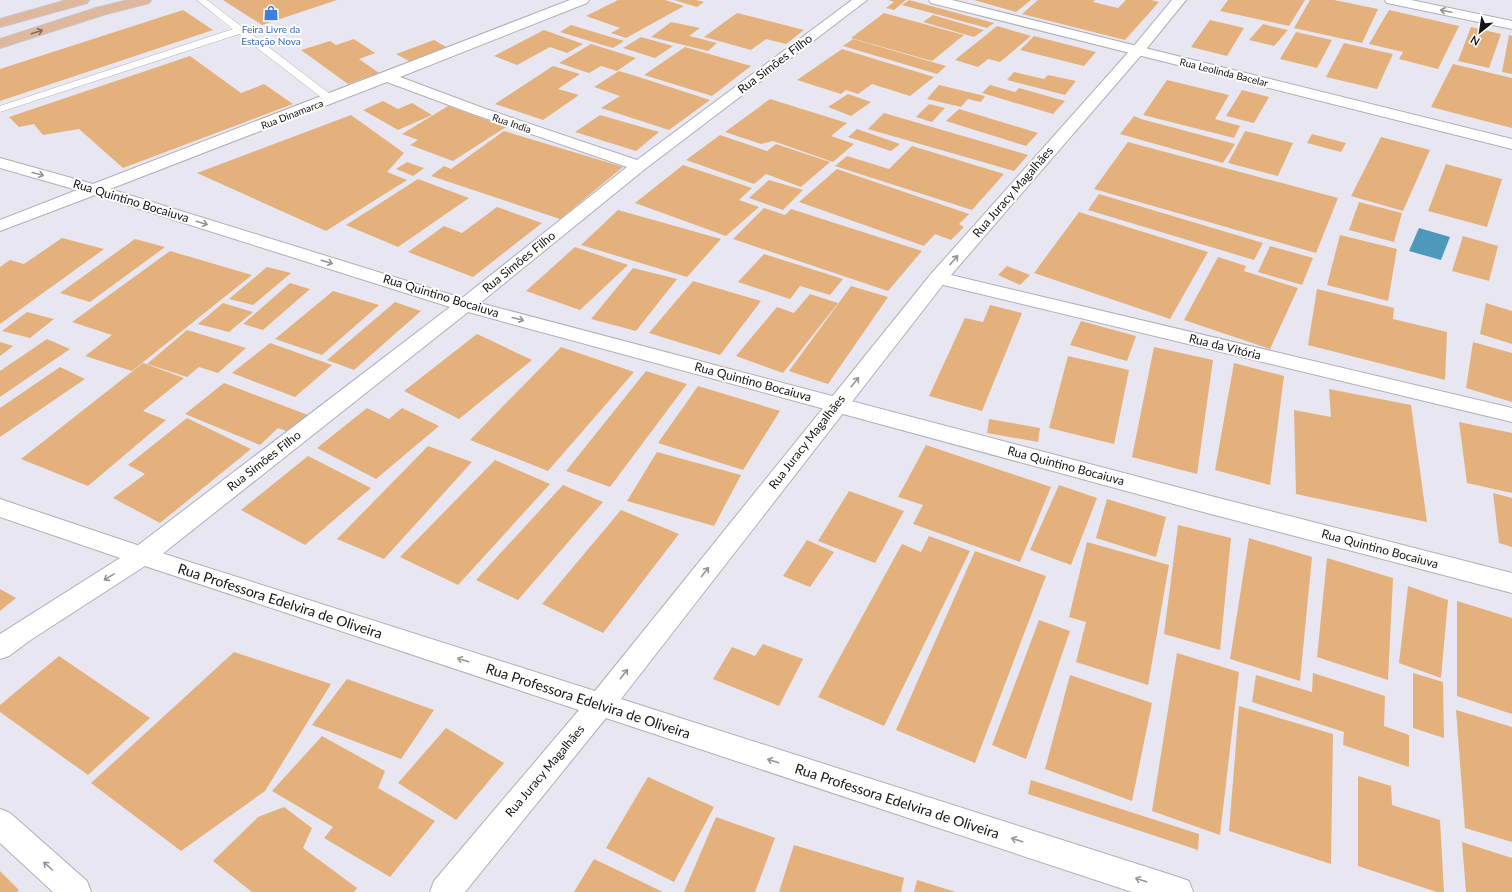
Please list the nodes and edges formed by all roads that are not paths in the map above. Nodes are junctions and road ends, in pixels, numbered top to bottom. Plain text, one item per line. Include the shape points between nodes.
1 (82, 0) edge
2 (144, 0) edge
3 (201, 0) edge
4 (582, 0) edge
5 (860, 0) edge
6 (936, 0) edge
7 (1179, 0) edge
8 (1392, 0) edge
9 (0, 24) edge
10 (1512, 25) edge
11 (240, 30) junction
12 (0, 44) edge
13 (1138, 50) junction
14 (387, 77) junction
15 (330, 99) junction
16 (0, 109) edge
17 (1512, 144) edge
18 (0, 163) edge
19 (638, 166) junction
20 (95, 190) junction
21 (0, 226) edge
22 (938, 278) junction
23 (466, 305) junction
24 (837, 404) junction
25 (1512, 415) edge
26 (0, 508) edge
27 (142, 556) junction
28 (1512, 583) edge
29 (0, 648) edge
30 (600, 705) junction
31 (0, 823) edge
32 (76, 892) edge
33 (444, 892) edge
34 (1178, 892) edge

1 - 9 main road
12 -> 2 main road
3 - 11 lane
4 - 14 street, Rua Dinamarca
5 - 19 street, Rua Simões Filho
6 - 13 street, Rua Leolinda Bacelar
7 - 13 street, Rua Juracy Magalhães
10 -> 8 street
11 - 15 lane
11 - 16 lane
13 - 17 street, Rua Leolinda Bacelar
22 -> 13 street, Rua Juracy Magalhães
14 - 15 street, Rua Dinamarca
14 - 19 street, Rua India via 478,112
15 - 20 street, Rua Dinamarca
18 -> 20 street, Rua Quintino Bocaiuva
19 - 23 street, Rua Simões Filho
20 - 21 street, Rua Dinamarca
20 -> 23 street, Rua Quintino Bocaiuva
24 -> 22 street, Rua Juracy Magalhães
22 - 25 street, Rua da Vitória
23 -> 24 street, Rua Quintino Bocaiuva
23 - 27 street, Rua Simões Filho
24 - 28 street, Rua Quintino Bocaiuva
30 -> 24 street, Rua Juracy Magalhães
26 - 27 street, Rua Professora Edelvira de Oliveira
27 -> 29 street, Rua Simões Filho
30 -> 27 street, Rua Professora Edelvira de Oliveira
30 - 33 street, Rua Juracy Magalhães
34 -> 30 street, Rua Professora Edelvira de Oliveira
32 -> 31 street

